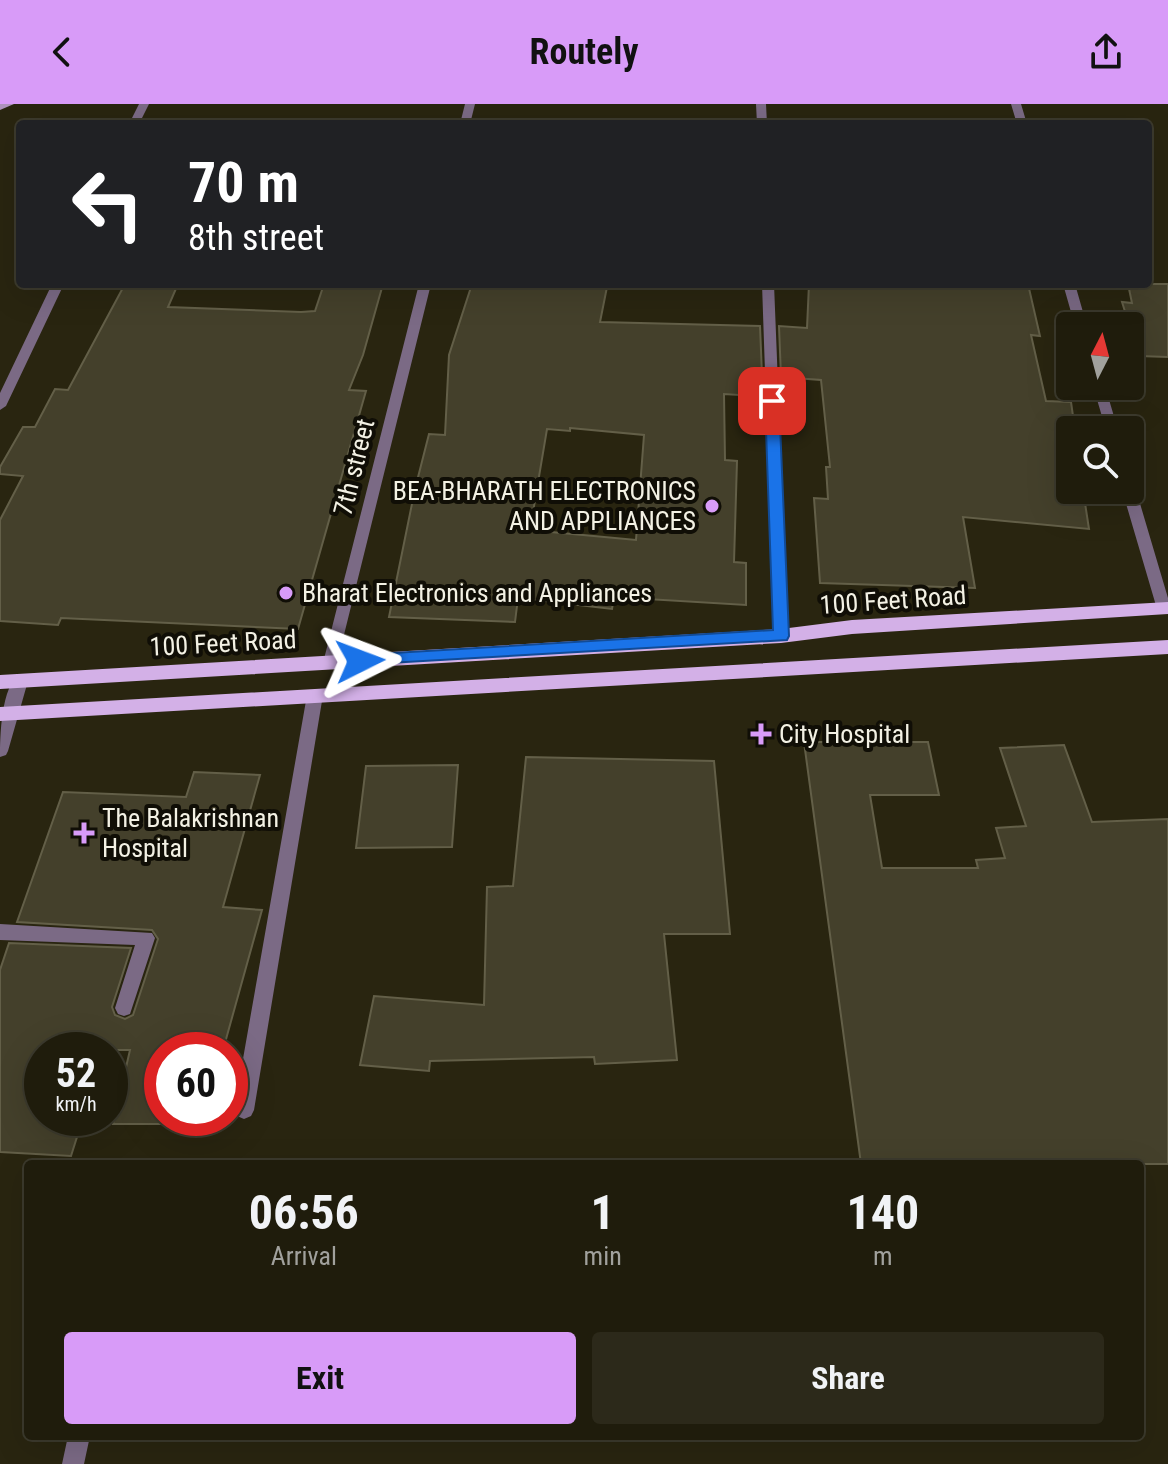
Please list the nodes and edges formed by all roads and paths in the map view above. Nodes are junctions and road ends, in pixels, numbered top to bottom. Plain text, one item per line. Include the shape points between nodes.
1 (9, 104) edge
2 (0, 107) edge
3 (56, 288) edge
4 (424, 288) edge
5 (768, 288) edge
6 (1070, 288) edge
7 (1077, 312) edge
8 (0, 406) edge
9 (1133, 504) edge
10 (1166, 608) edge
11 (781, 636) junction
12 (1168, 647) edge
13 (330, 663) junction
14 (20, 681) junction
15 (0, 682) edge
16 (315, 695) junction
17 (6, 713) edge
18 (0, 751) edge
19 (0, 932) edge
20 (124, 1008) dead end
21 (248, 1087) edge
22 (78, 1440) edge
23 (73, 1464) edge

1 - 2 street
3 - 8 street
4 - 13 street, 7th street
5 - 11 street
6 - 7 street
9 - 10 street
10 - 11 main road, 100 Feet Road
11 - 13 main road, 100 Feet Road
12 - 16 main road
13 - 14 main road, 100 Feet Road
14 - 15 main road, 100 Feet Road
14 - 17 street
16 - 17 main road
16 - 21 street
17 - 18 street
19 - 20 street via 146,938
22 - 23 street

